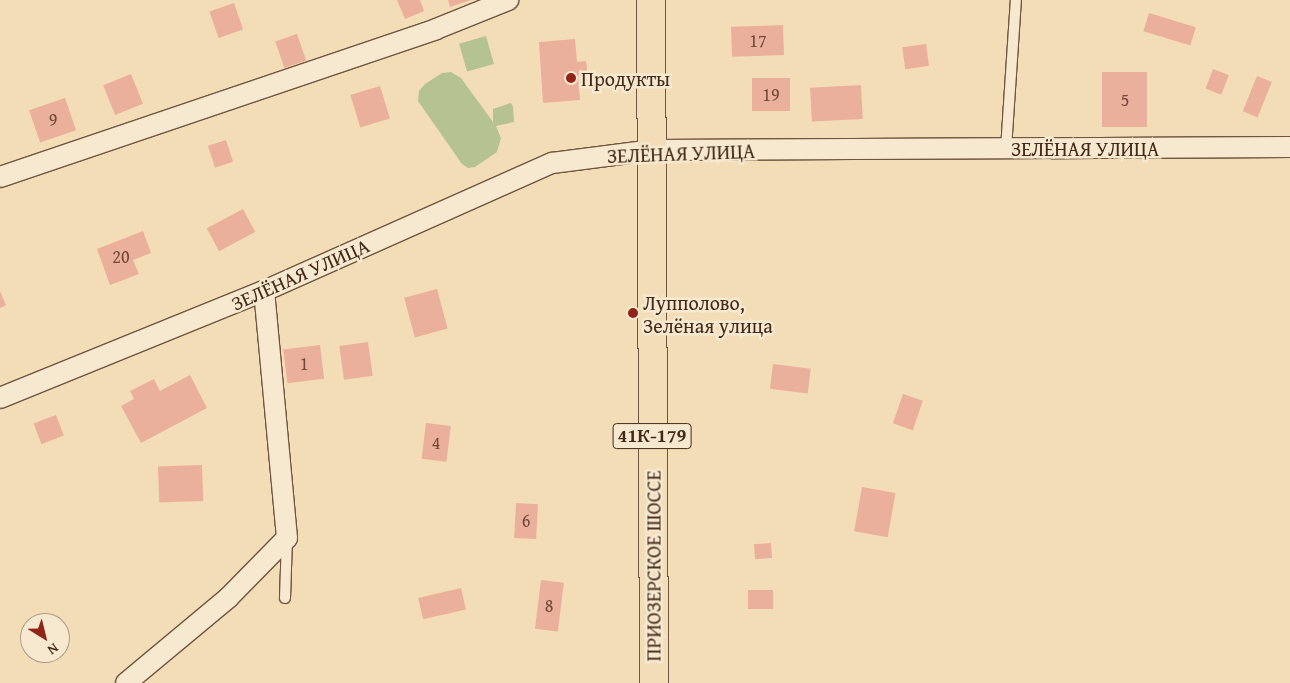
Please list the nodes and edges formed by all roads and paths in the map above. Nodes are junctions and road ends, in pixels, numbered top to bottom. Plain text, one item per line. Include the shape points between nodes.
1 (508, 0) edge
2 (652, 0) edge
3 (1016, 0) edge
4 (1290, 147) edge
5 (1006, 149) junction
6 (653, 150) junction
7 (0, 177) edge
8 (264, 291) junction
9 (0, 398) edge
10 (287, 538) junction
11 (285, 598) dead end
12 (126, 683) edge
13 (654, 683) edge

1 - 7 street via 436,29
2 - 6 main road, ПРИОЗЕРСКОЕ ШОССЕ / 41К-179
3 - 5 lane
4 - 5 street, ЗЕЛЁНАЯ УЛИЦА
5 - 6 street, ЗЕЛЁНАЯ УЛИЦА
6 - 8 street, ЗЕЛЁНАЯ УЛИЦА via 552,163
6 - 13 main road, ПРИОЗЕРСКОЕ ШОССЕ / 41К-179
8 - 9 street, ЗЕЛЁНАЯ УЛИЦА
8 - 10 street
10 - 11 lane
10 - 12 street via 228,598

